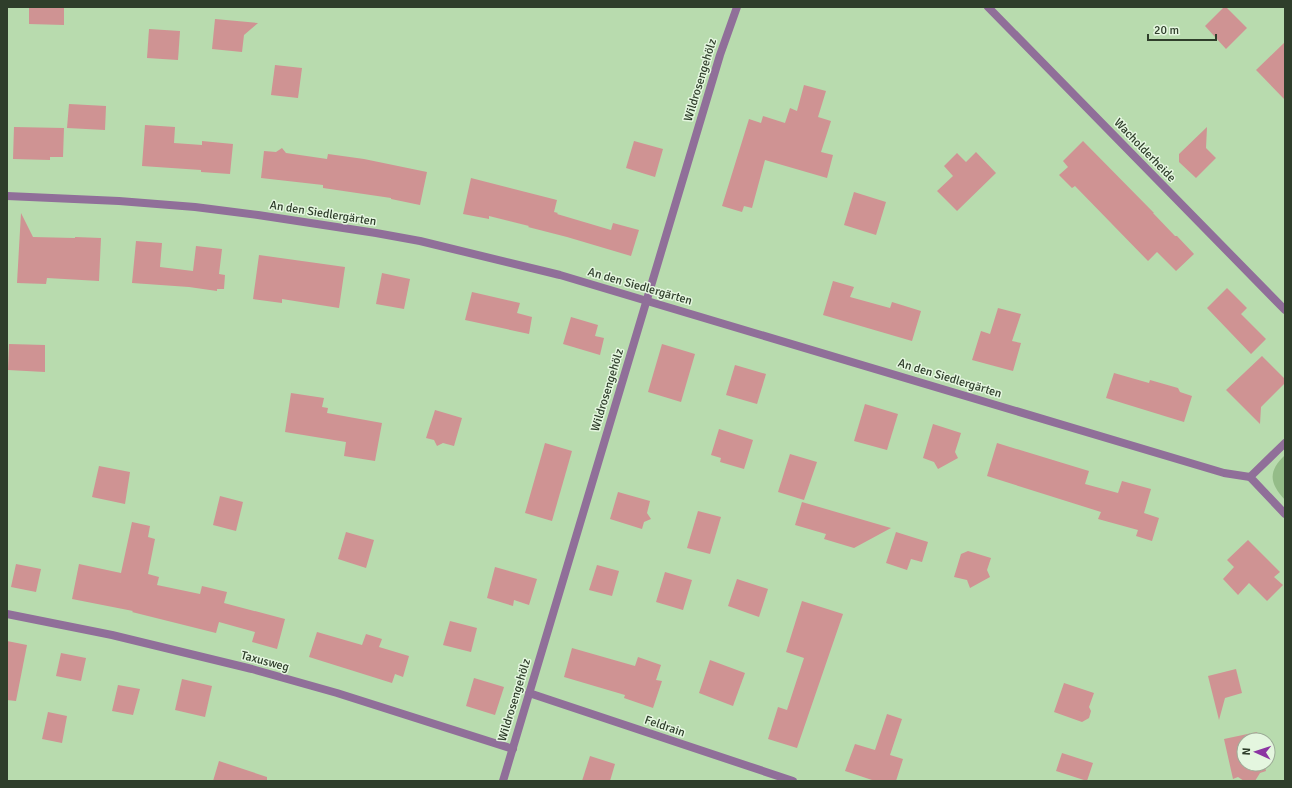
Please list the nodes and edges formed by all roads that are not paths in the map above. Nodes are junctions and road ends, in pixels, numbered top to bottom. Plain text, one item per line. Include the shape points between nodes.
1 (737, 7) edge
2 (988, 7) edge
3 (7, 196) edge
4 (646, 300) junction
5 (1285, 310) edge
6 (1285, 443) edge
7 (1250, 477) junction
8 (1285, 514) edge
9 (7, 614) edge
10 (529, 693) junction
11 (513, 749) junction
12 (503, 781) edge
13 (793, 781) edge

1 - 4 street, Wildrosengehölz
2 - 5 street, Wacholderheide
3 - 4 street, An den Siedlergärten via 195,207 376,233 498,259
4 - 7 street, An den Siedlergärten via 1224,473
4 - 10 street, Wildrosengehölz
6 - 7 street
7 - 8 street
9 - 11 street, Taxusweg via 112,635 252,669
10 - 11 street, Wildrosengehölz
10 - 13 street, Feldrain
11 - 12 street, Wildrosengehölz

